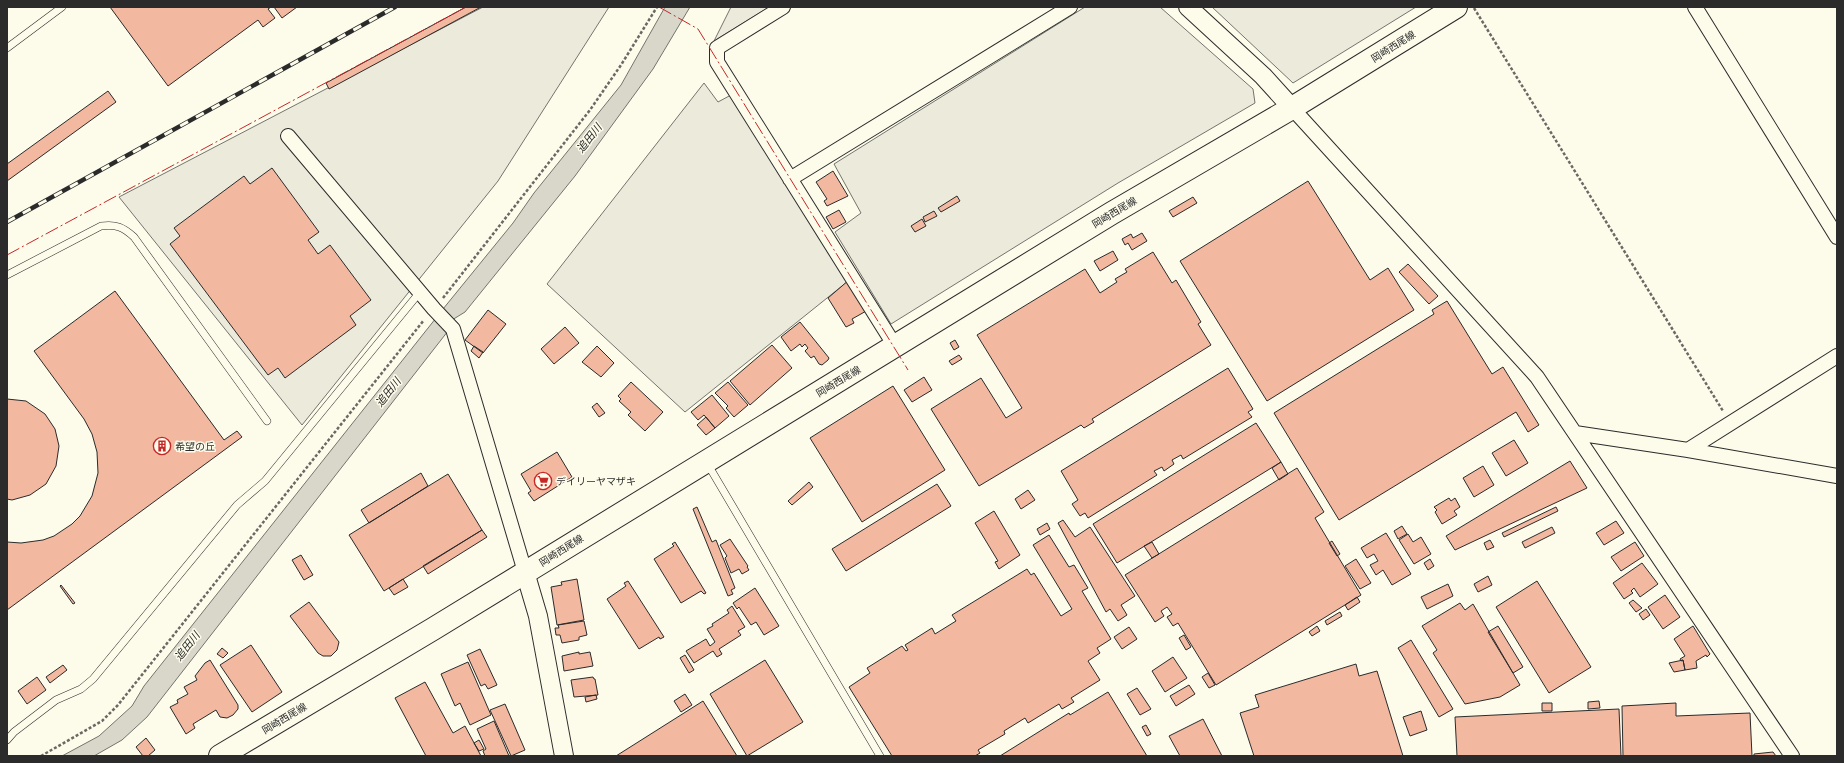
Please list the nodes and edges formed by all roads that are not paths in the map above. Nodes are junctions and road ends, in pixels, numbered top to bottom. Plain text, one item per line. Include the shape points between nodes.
1 (62, 7) edge
2 (783, 7) edge
3 (1070, 7) edge
4 (1188, 7) edge
5 (1456, 7) edge
6 (1695, 7) edge
7 (7, 48) edge
8 (1292, 108) junction
9 (288, 136) dead end
10 (790, 179) junction
11 (1837, 236) edge
12 (7, 275) edge
13 (420, 292) junction
14 (896, 346) junction
15 (1837, 356) edge
16 (267, 421) dead end
17 (1575, 433) junction
18 (1688, 450) junction
19 (706, 461) junction
20 (1837, 476) edge
21 (525, 572) junction
22 (7, 740) edge
23 (220, 756) edge
24 (564, 756) edge
25 (880, 756) edge
26 (1792, 756) edge

1 - 7 lane
2 - 10 street via 717,48 717,62
3 - 10 street
4 - 8 street via 1263,76
5 - 8 main road, 岡崎西尾線
6 - 11 street
8 - 14 main road, 岡崎西尾線 via 1112,213
8 - 17 street via 1461,295 1520,356
9 - 13 street
10 - 14 street
12 - 16 lane via 101,226 122,227 134,237
13 - 21 street via 453,329
13 - 22 lane via 266,481 237,505 93,679 81,689 56,700
14 - 19 main road, 岡崎西尾線
15 - 18 street
17 - 18 street
17 - 26 street
18 - 20 street
19 - 21 main road, 岡崎西尾線
19 - 25 lane
21 - 23 main road, 岡崎西尾線 via 433,630
21 - 24 street via 538,616

